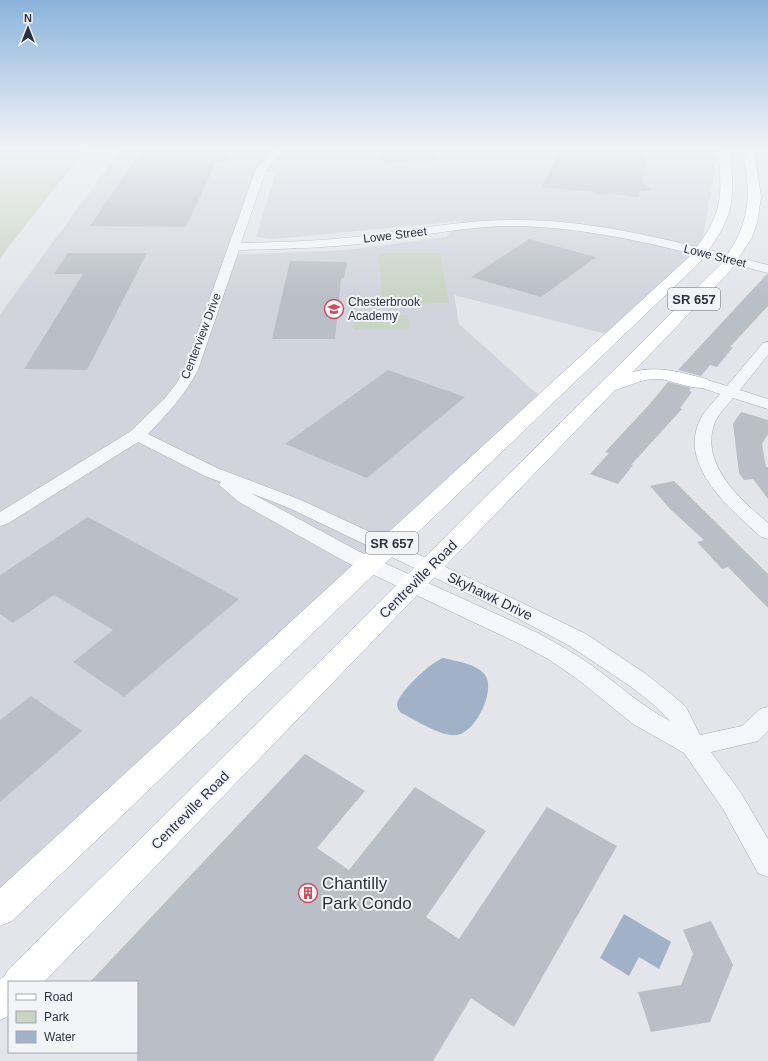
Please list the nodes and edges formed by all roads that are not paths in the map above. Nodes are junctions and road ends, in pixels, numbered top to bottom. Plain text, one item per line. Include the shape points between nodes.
1 (251, 197) edge
2 (727, 197) edge
3 (755, 197) edge
4 (234, 247) junction
5 (700, 252) junction
6 (731, 260) junction
7 (768, 269) edge
8 (657, 338) junction
9 (768, 346) edge
10 (701, 383) junction
11 (604, 390) junction
12 (730, 392) junction
13 (768, 404) edge
14 (137, 435) junction
15 (210, 472) junction
16 (0, 520) edge
17 (768, 533) edge
18 (388, 547) junction
19 (369, 565) junction
20 (421, 576) junction
21 (768, 716) edge
22 (693, 746) junction
23 (768, 864) edge
24 (0, 910) edge
25 (21, 981) edge
26 (8, 994) edge
27 (0, 1002) edge

1 - 4 street, Centerview Drive
2 - 5 main road, SR 657 via 725,210 716,230
3 - 6 main road, Centreville Road / SR 657 via 748,232
4 - 5 street, Lowe Street via 327,243 470,225 514,223 600,230
4 - 14 street, Centerview Drive via 191,370 171,401
5 - 6 street, Lowe Street
5 - 18 main road, SR 657 via 588,361
6 - 7 street, Lowe Street
6 - 8 main road, Centreville Road / SR 657
8 - 10 main road via 658,362 673,372
8 - 11 main road, Centreville Road / SR 657
9 - 12 street
10 - 11 main road via 661,374 646,374 624,380
10 - 12 street
11 - 20 main road, Centreville Road / SR 657
12 - 13 street
12 - 17 street via 709,418 704,430 705,454 723,489
14 - 15 street, Skyhawk Drive
14 - 16 street, Centerview Drive
15 - 18 street, Skyhawk Drive via 295,504
15 - 19 street, Skyhawk Drive via 245,498
18 - 19 main road, SR 657
18 - 20 street, Skyhawk Drive
19 - 20 street, Skyhawk Drive
19 - 24 main road, SR 657
20 - 22 street, Skyhawk Drive via 556,653 641,717
20 - 25 main road, Centreville Road / SR 657
21 - 22 street via 749,734
22 - 23 street, Skyhawk Drive via 732,801
26 - 27 main road

